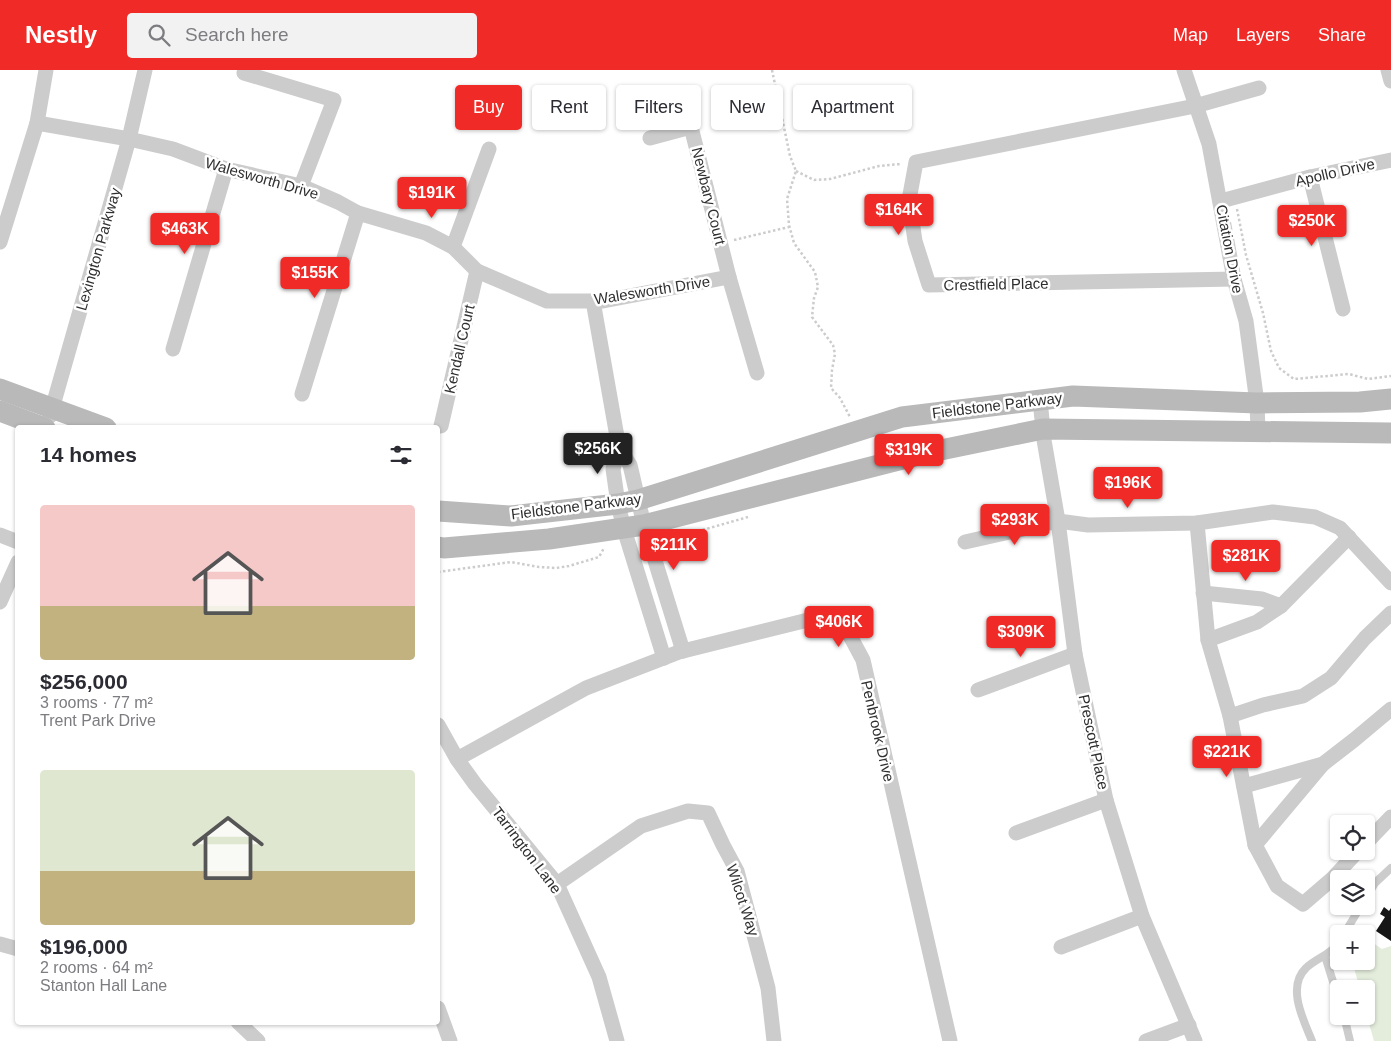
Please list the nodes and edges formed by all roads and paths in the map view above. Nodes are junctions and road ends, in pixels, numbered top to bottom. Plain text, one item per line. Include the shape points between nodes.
1 (46, 70) edge
2 (145, 70) edge
3 (772, 70) edge
4 (1184, 70) edge
5 (1388, 70) edge
6 (244, 73) dead end
7 (1391, 82) edge
8 (1259, 88) dead end
9 (1195, 106) junction
10 (37, 123) junction
11 (650, 138) dead end
12 (130, 139) junction
13 (489, 149) dead end
14 (1391, 160) edge
15 (916, 162) junction
16 (226, 169) junction
17 (796, 171) junction
18 (1310, 177) junction
19 (300, 186) junction
20 (1227, 199) junction
21 (358, 213) junction
22 (790, 228) junction
23 (0, 242) edge
24 (721, 243) junction
25 (453, 247) junction
26 (477, 271) junction
27 (729, 277) junction
28 (1234, 279) junction
29 (592, 301) junction
30 (1343, 309) dead end
31 (174, 349) dead end
32 (757, 373) dead end
33 (1391, 376) edge
34 (0, 389) edge
35 (302, 394) dead end
36 (1391, 399) edge
37 (1040, 400) junction
38 (1257, 402) junction
39 (0, 411) edge
40 (852, 420) dead end
41 (48, 421) edge
42 (81, 425) edge
43 (441, 426) dead end
44 (1043, 429) junction
45 (1258, 431) junction
46 (1391, 433) edge
47 (628, 502) junction
48 (440, 511) edge
49 (1058, 521) junction
50 (1197, 522) junction
51 (634, 527) junction
52 (0, 535) edge
53 (1349, 537) junction
54 (15, 541) edge
55 (965, 542) dead end
56 (440, 547) edge
57 (15, 569) edge
58 (1391, 583) edge
59 (1203, 593) junction
60 (0, 602) edge
61 (1281, 606) junction
62 (1391, 613) edge
63 (1208, 640) junction
64 (683, 651) junction
65 (1075, 654) junction
66 (664, 658) junction
67 (978, 690) dead end
68 (1391, 709) edge
69 (1230, 716) junction
70 (440, 729) edge
71 (457, 759) junction
72 (1323, 764) junction
73 (1244, 786) junction
74 (1106, 800) junction
75 (1391, 817) edge
76 (1016, 833) dead end
77 (1375, 834) edge
78 (1255, 845) junction
79 (1350, 860) edge
80 (1391, 868) edge
81 (1375, 883) edge
82 (557, 884) junction
83 (1142, 916) junction
84 (0, 944) edge
85 (15, 948) edge
86 (1061, 948) dead end
87 (1330, 952) edge
88 (1325, 956) junction
89 (1332, 980) edge
90 (440, 1014) edge
91 (241, 1025) edge
92 (1189, 1025) junction
93 (1346, 1025) edge
94 (258, 1041) edge
95 (450, 1041) edge
96 (617, 1041) edge
97 (774, 1041) edge
98 (950, 1041) edge
99 (1146, 1041) edge
100 (1195, 1041) edge
101 (1312, 1041) edge
102 (1350, 1041) edge

1 - 10 street
2 - 12 street, Lexington Parkway
3 - 17 path
4 - 9 street, Citation Drive
5 - 7 street
6 - 19 street via 334,100
8 - 9 street
9 - 15 street
9 - 20 street, Citation Drive
10 - 12 street, Walesworth Drive
10 - 23 street
11 - 24 street, Newbary Court via 691,127
12 - 16 street, Walesworth Drive via 173,149
12 - 41 street, Lexington Parkway
13 - 25 street
14 - 18 street, Apollo Drive
15 - 17 path via 879,166 830,179 814,180
15 - 28 street, Crestfield Place via 909,200 915,241 929,285
16 - 19 street, Walesworth Drive
16 - 31 street
17 - 22 path via 787,199
18 - 20 street, Apollo Drive
18 - 30 street
19 - 21 street, Walesworth Drive
20 - 28 street, Citation Drive
20 - 33 path via 1263,313 1271,351 1279,368 1294,379 1349,374 1368,379
21 - 25 street, Walesworth Drive via 426,233
21 - 35 street
22 - 24 path
22 - 40 path via 794,243 815,272 818,287 812,317 833,345 831,388
24 - 27 street, Newbary Court
25 - 26 street, Walesworth Drive
26 - 29 street, Walesworth Drive via 547,301
26 - 43 street, Kendall Court
27 - 29 street, Walesworth Drive
27 - 32 street, Newbary Court
28 - 38 street, Citation Drive via 1246,321
29 - 47 street via 619,448 630,465
34 - 41 street
36 - 38 street, Fieldstone Parkway
37 - 38 street, Fieldstone Parkway via 1073,396
37 - 44 street, Prescott Place
37 - 47 street, Fieldstone Parkway via 902,417
38 - 45 street, Citation Drive
39 - 41 street
41 - 42 street
44 - 45 street, Fieldstone Parkway
44 - 49 street, Prescott Place
44 - 51 street, Fieldstone Parkway via 926,453
45 - 46 street, Fieldstone Parkway
47 - 48 street, Fieldstone Parkway via 511,516
47 - 51 street
49 - 50 street via 1088,525
49 - 55 street
49 - 65 street, Prescott Place
50 - 53 street via 1273,512 1315,517 1340,528
50 - 59 street
51 - 56 street, Fieldstone Parkway via 549,539
51 - 64 street
51 - 66 street
52 - 54 street
53 - 58 street
53 - 61 street
57 - 60 street
59 - 61 street via 1262,599
59 - 63 street
61 - 63 street via 1256,622
62 - 69 street via 1331,678 1303,696
63 - 69 street
64 - 66 street, Penbrook Drive
64 - 98 street, Penbrook Drive via 824,616 848,632 862,660
65 - 67 street
65 - 74 street, Prescott Place
66 - 71 street, Penbrook Drive via 586,688
68 - 72 street
69 - 73 street
70 - 71 street, Tarrington Lane
71 - 82 street, Tarrington Lane
72 - 73 street
72 - 78 street
73 - 78 street
74 - 76 street
74 - 83 street, Prescott Place
75 - 77 street
78 - 79 street via 1277,886 1303,904
80 - 81 lane
82 - 96 street, Tarrington Lane via 599,977
82 - 97 street, Wilcot Way via 641,826 688,811 708,813 737,871 768,988
83 - 86 street
83 - 92 street, Prescott Place
84 - 85 street
87 - 88 lane
88 - 89 lane
88 - 101 lane via 1305,969 1297,984 1299,1006
90 - 95 street
91 - 94 street
92 - 99 street
92 - 100 street, Prescott Place
93 - 102 lane

